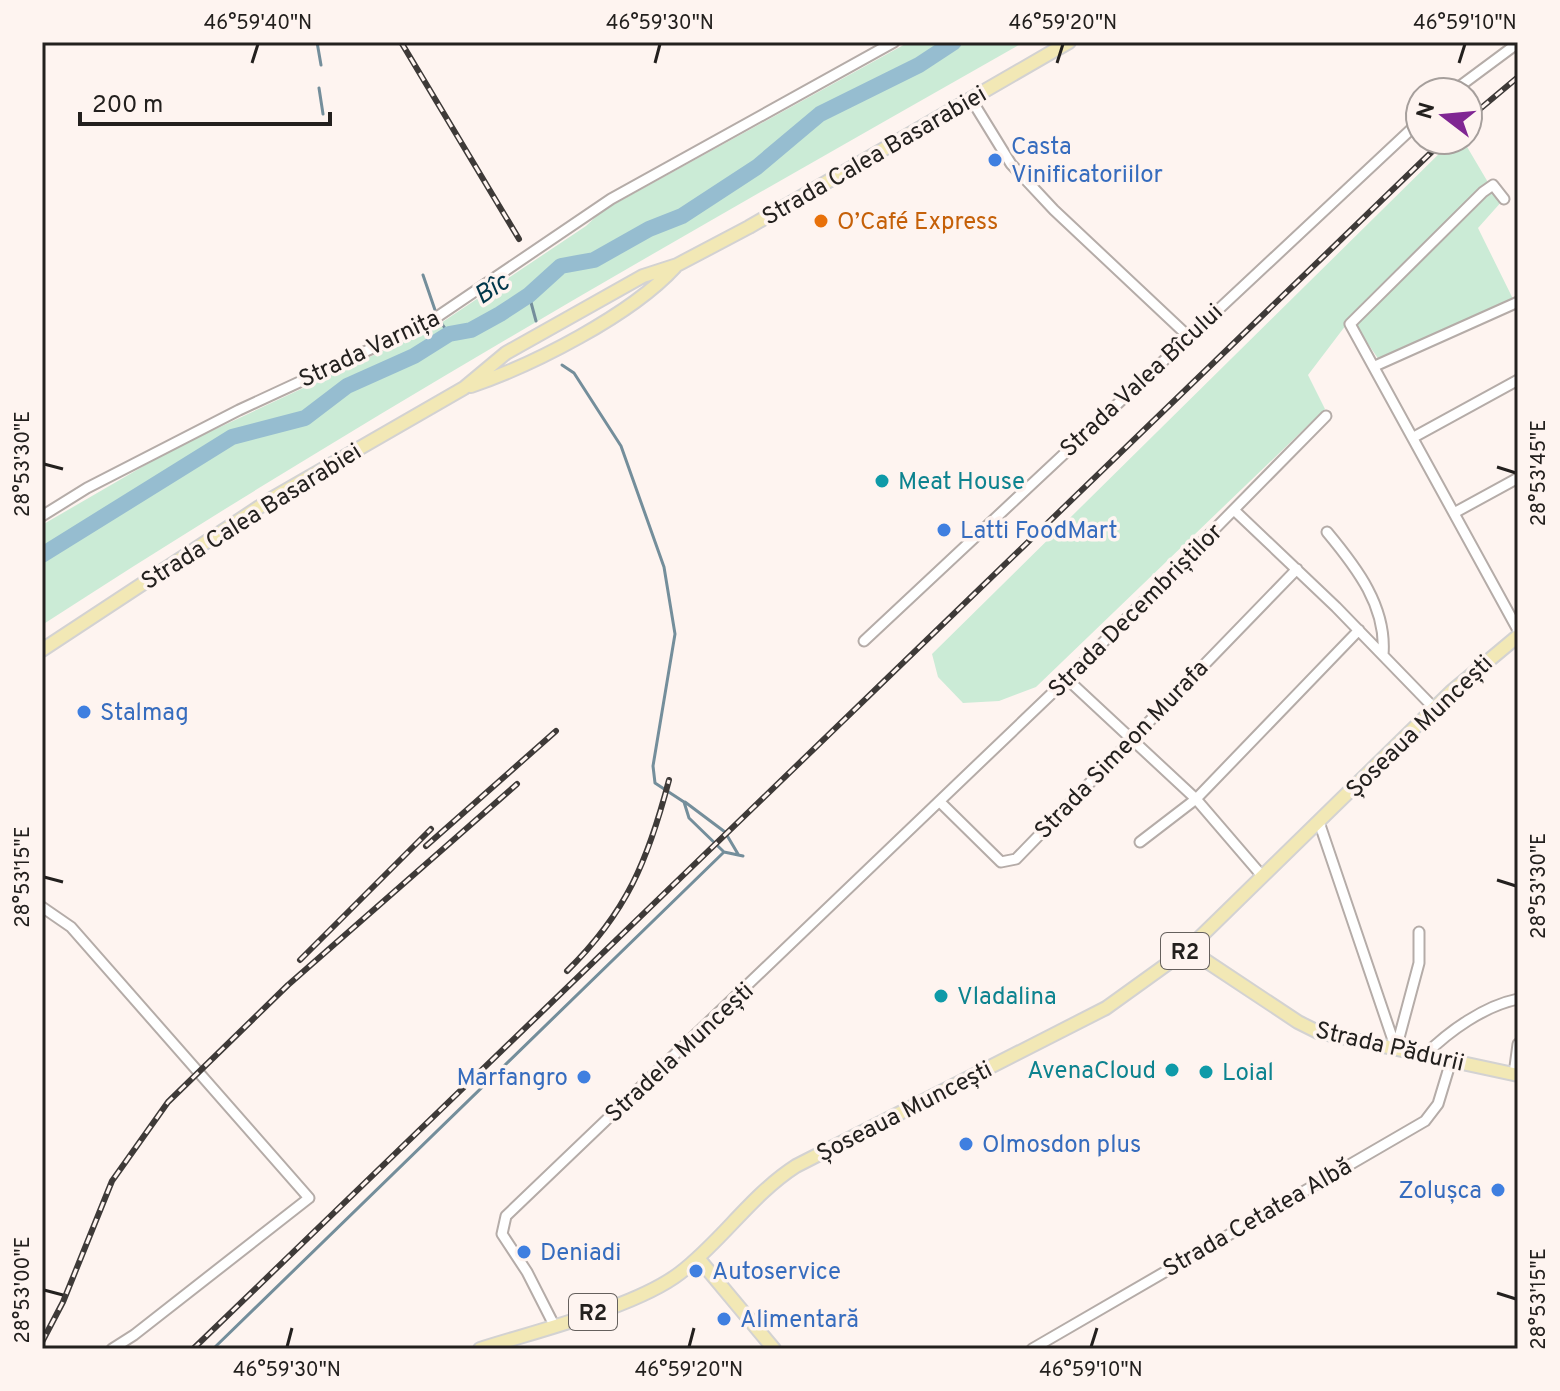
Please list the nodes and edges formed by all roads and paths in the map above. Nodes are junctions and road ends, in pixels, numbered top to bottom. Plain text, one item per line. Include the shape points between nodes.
1 (894, 42) edge
2 (1069, 42) edge
3 (1518, 43) edge
4 (1474, 76) edge
5 (971, 99) junction
6 (1404, 136) edge
7 (1504, 199) dead end
8 (677, 265) junction
9 (613, 293) junction
10 (1518, 302) edge
11 (621, 309) junction
12 (1188, 336) junction
13 (506, 353) junction
14 (1375, 366) junction
15 (515, 371) junction
16 (1518, 380) edge
17 (464, 388) junction
18 (1326, 416) dead end
19 (1414, 437) junction
20 (1518, 478) edge
21 (1234, 510) junction
22 (1454, 513) junction
23 (42, 516) edge
24 (1327, 532) dead end
25 (1297, 569) junction
26 (1359, 630) junction
27 (1518, 633) edge
28 (864, 641) dead end
29 (42, 650) edge
30 (1383, 655) junction
31 (1067, 679) junction
32 (1435, 709) junction
33 (1130, 742) junction
34 (1196, 799) junction
35 (941, 803) junction
36 (1319, 822) junction
37 (1140, 842) dead end
38 (1263, 877) junction
39 (42, 907) edge
40 (1419, 932) dead end
41 (1188, 949) junction
42 (1518, 999) edge
43 (1518, 1044) edge
44 (1396, 1049) junction
45 (1425, 1055) junction
46 (1451, 1061) junction
47 (1516, 1074) edge
48 (698, 1258) junction
49 (554, 1325) junction
50 (112, 1349) edge
51 (480, 1349) edge
52 (774, 1349) edge
53 (1032, 1349) edge

1 - 23 street, Strada Varnița via 611,199 431,321 239,410
2 - 5 main road, Strada Calea Basarabiei
3 - 4 street
5 - 8 main road, Strada Calea Basarabiei
5 - 12 street via 1011,164
6 - 12 street, Strada Valea Bîcului
7 - 14 street via 1493,185 1483,192 1350,324
8 - 9 main road, Strada Calea Basarabiei
8 - 11 main road, Strada Calea Basarabiei via 653,291
9 - 11 main road via 621,300
9 - 13 main road, Strada Calea Basarabiei
10 - 14 street
11 - 15 main road, Strada Calea Basarabiei
12 - 28 street, Strada Valea Bîcului
13 - 15 main road
13 - 17 main road, Strada Calea Basarabiei
14 - 19 street
15 - 17 main road, Strada Calea Basarabiei
16 - 19 street
17 - 29 main road, Strada Calea Basarabiei via 273,498
18 - 21 street, Strada Decembriștilor
19 - 22 street
20 - 22 street
21 - 25 street
21 - 31 street, Strada Decembriștilor
22 - 27 street
24 - 30 street via 1382,617
25 - 26 street
25 - 33 street, Strada Simeon Murafa
26 - 30 street
26 - 34 street
27 - 32 main road, Șoseaua Muncești / R2
30 - 32 street
31 - 33 street
31 - 35 street, Strada Decembriștilor
32 - 36 main road, Șoseaua Muncești / R2
33 - 34 street
33 - 35 street, Strada Simeon Murafa via 1011,862 1001,862
34 - 37 street
34 - 38 street
35 - 49 street, Stradela Muncești via 506,1216 502,1234
36 - 38 main road, Șoseaua Muncești / R2
36 - 44 street
38 - 41 main road, Șoseaua Muncești / R2
39 - 50 street via 71,927 309,1198
40 - 44 street via 1419,963
41 - 44 main road, Strada Pădurii via 1308,1028
41 - 48 main road, Șoseaua Muncești / R2 via 1106,1008 796,1166 763,1191
42 - 45 street via 1457,1029
43 - 47 street
44 - 45 main road, Strada Pădurii
45 - 46 main road, Strada Pădurii
46 - 47 main road, Strada Pădurii
46 - 53 street, Strada Cetatea Albă via 1438,1104 1425,1121
48 - 49 main road, Șoseaua Muncești / R2 via 658,1287
48 - 52 main road
49 - 51 main road, Șoseaua Muncești / R2

